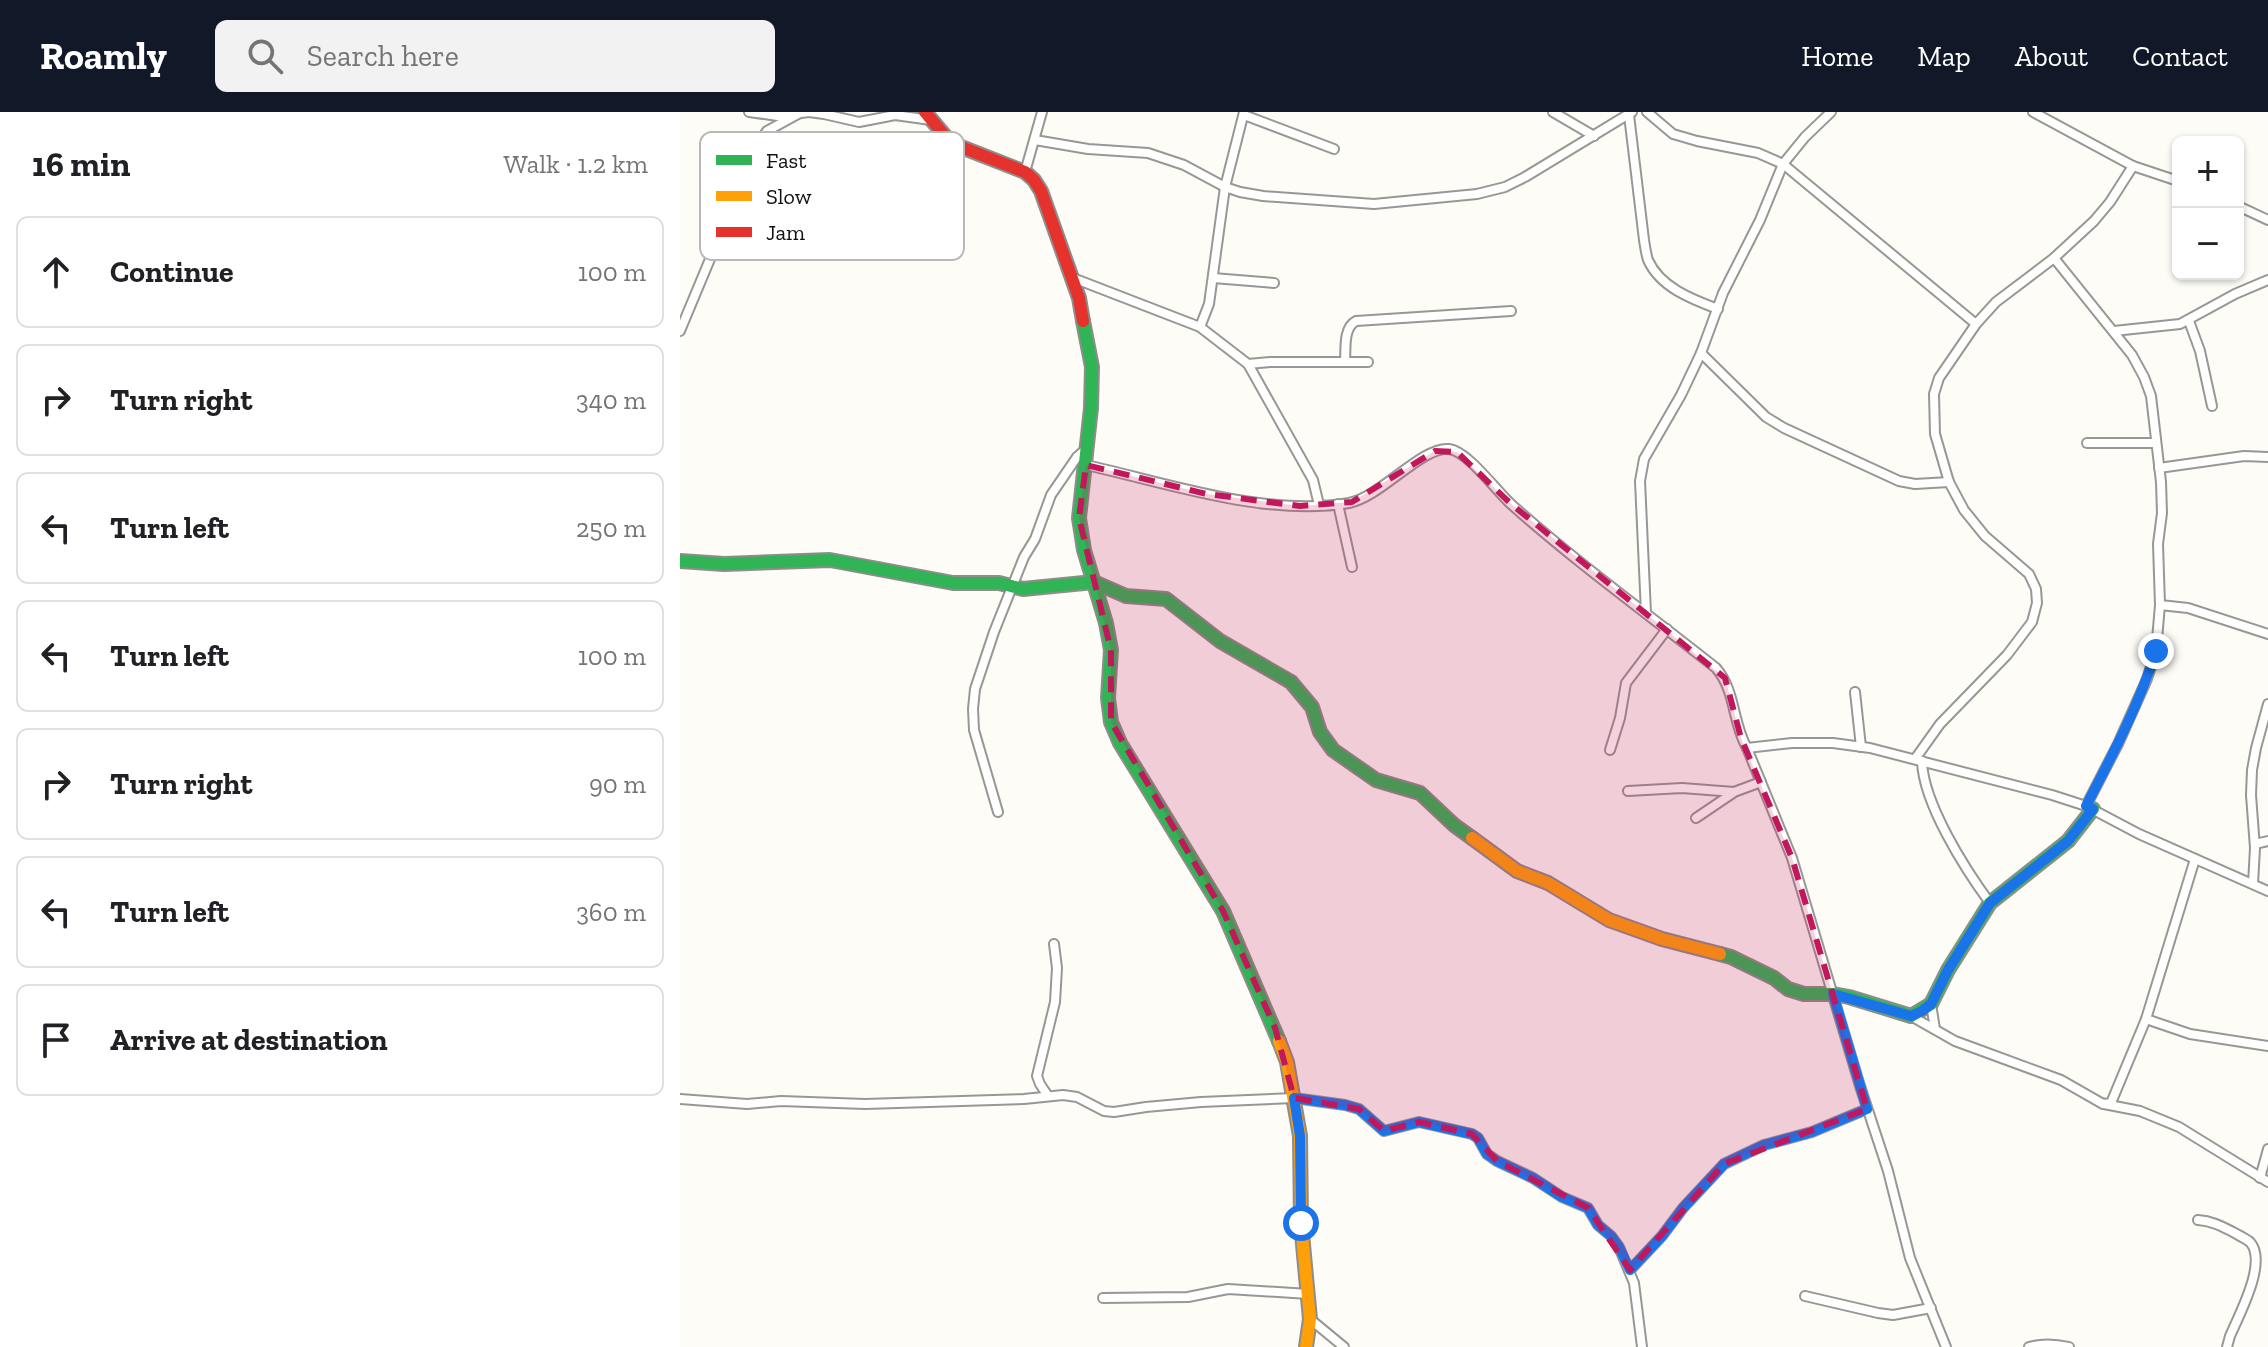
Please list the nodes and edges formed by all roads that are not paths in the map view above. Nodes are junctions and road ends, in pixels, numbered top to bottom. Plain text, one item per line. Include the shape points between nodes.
1 (749, 112) edge
2 (1042, 112) edge
3 (1553, 112) edge
4 (1647, 112) edge
5 (1831, 112) edge
6 (2033, 112) edge
7 (1630, 113) edge
8 (765, 114) junction
9 (798, 114) junction
10 (1244, 114) edge
11 (2045, 115) edge
12 (928, 116) edge
13 (767, 131) joint
14 (942, 132) edge
15 (1594, 136) junction
16 (1035, 140) junction
17 (964, 148) edge
18 (1334, 149) dead end
19 (1783, 164) junction
20 (2133, 166) junction
21 (1025, 172) junction
22 (2172, 179) edge
23 (1225, 187) junction
24 (2242, 208) edge
25 (2268, 220) edge
26 (2054, 258) junction
27 (709, 260) edge
28 (1073, 278) junction
29 (1213, 278) junction
30 (2268, 280) edge
31 (1274, 283) dead end
32 (1718, 309) junction
33 (1511, 311) dead end
34 (2189, 321) junction
35 (1976, 324) junction
36 (1200, 327) junction
37 (680, 331) edge
38 (2114, 331) junction
39 (1701, 353) junction
40 (1345, 361) junction
41 (1368, 362) dead end
42 (1248, 364) junction
43 (2212, 406) dead end
44 (2087, 443) dead end
45 (2156, 443) junction
46 (1087, 448) junction
47 (2268, 457) edge
48 (1086, 465) junction
49 (2159, 468) junction
50 (1949, 482) junction
51 (1338, 504) junction
52 (1319, 505) junction
53 (680, 561) edge
54 (1352, 567) dead end
55 (1094, 582) junction
56 (1012, 587) junction
57 (2160, 605) junction
58 (1646, 613) junction
59 (1667, 629) junction
60 (2268, 634) edge
61 (1855, 692) dead end
62 (2268, 704) edge
63 (1861, 747) junction
64 (1747, 748) junction
65 (1610, 750) dead end
66 (1918, 760) junction
67 (1761, 782) junction
68 (1628, 791) dead end
69 (1734, 792) junction
70 (2089, 808) junction
71 (998, 812) dead end
72 (1696, 818) dead end
73 (2268, 841) edge
74 (2255, 844) junction
75 (2195, 859) junction
76 (2253, 884) junction
77 (2268, 891) edge
78 (1990, 903) junction
79 (1054, 944) dead end
80 (1833, 994) junction
81 (1931, 1004) junction
82 (1911, 1016) junction
83 (2146, 1019) junction
84 (1935, 1029) junction
85 (2268, 1046) edge
86 (1048, 1096) junction
87 (1294, 1098) junction
88 (680, 1099) edge
89 (2103, 1104) junction
90 (1867, 1109) junction
91 (2268, 1149) edge
92 (2264, 1180) edge
93 (2198, 1220) dead end
94 (2268, 1248) edge
95 (2256, 1252) junction
96 (1630, 1270) junction
97 (1309, 1294) junction
98 (1805, 1296) dead end
99 (1103, 1298) dead end
100 (1931, 1308) junction
101 (1310, 1319) junction
102 (1306, 1347) edge
103 (1344, 1347) edge
104 (1642, 1347) edge
105 (1946, 1347) edge
106 (2029, 1347) edge
107 (2069, 1347) edge
108 (2227, 1347) edge

1 - 8 street
2 - 16 street
3 - 15 street
4 - 19 street via 1673,134 1758,153
5 - 19 street
6 - 11 street
7 - 15 street
7 - 32 street via 1648,259 1670,286
8 - 9 street
8 - 13 street
9 - 12 street via 859,122
9 - 13 street
10 - 18 street
10 - 23 street
11 - 20 street
12 - 14 street
15 - 23 street via 1505,187 1477,194 1374,204 1263,196
16 - 21 street
16 - 23 street via 1148,153
17 - 21 street
19 - 32 street
19 - 35 street
20 - 22 street
20 - 26 street via 2102,212
21 - 28 street via 1041,191
23 - 29 street
24 - 25 street
26 - 35 street
26 - 38 street
27 - 37 street
28 - 36 street
28 - 46 street via 1092,367
29 - 31 street
29 - 36 street
30 - 34 street
32 - 39 street
33 - 40 street via 1356,321 1348,329
34 - 38 street
34 - 43 street
35 - 50 street via 1934,394 1935,434
36 - 42 street
38 - 45 street via 2148,387
39 - 50 street via 1754,408 1784,428 1899,481
39 - 58 street via 1641,471
40 - 41 street
40 - 42 street
42 - 52 street via 1313,480
44 - 45 street
45 - 49 street
46 - 48 street
46 - 56 street via 1051,495
47 - 49 street
48 - 52 street via 1259,503
48 - 55 street via 1079,518
49 - 57 street
50 - 66 street via 1978,527 2029,574 2037,603 2032,622 2007,655 1940,724
51 - 52 street
51 - 54 street
51 - 58 street via 1376,492 1447,448
53 - 56 street via 830,560 953,583 983,581
55 - 56 street
55 - 80 street via 1126,596 1166,599 1220,641 1291,682 1312,707 1333,750 1376,780 1420,793 1517,871 1609,920 1731,957 1788,989
55 - 87 street via 1111,650 1111,722 1223,911 1275,1028
56 - 71 street via 982,666 973,709
57 - 60 street via 2188,608
57 - 70 street via 2156,651 2147,679
58 - 59 street
59 - 64 street via 1725,678
59 - 65 street via 1626,683
61 - 63 street
62 - 74 street via 2252,770
63 - 64 street via 1806,743
63 - 66 street
64 - 67 street
66 - 70 street
66 - 78 street via 1930,801
67 - 69 street
67 - 80 street via 1792,858
68 - 69 street
69 - 72 street
70 - 75 street
70 - 78 street via 2068,841
73 - 74 street
74 - 76 street
75 - 76 street
75 - 83 street
76 - 77 street
78 - 81 street
79 - 86 street via 1055,1002 1037,1076
80 - 82 street
80 - 90 street
81 - 82 street
81 - 84 street
82 - 84 street
83 - 85 street via 2190,1034
83 - 89 street via 2111,1103
84 - 89 street via 2061,1080
86 - 87 street via 1077,1097 1114,1112
86 - 88 street via 865,1104
87 - 96 street via 1359,1109 1384,1131 1419,1122 1472,1134 1497,1161 1588,1208
87 - 97 street
89 - 92 street via 2140,1111 2179,1127
90 - 96 street via 1724,1164
90 - 100 street via 1910,1258
91 - 92 street
93 - 95 street via 2211,1220 2241,1236
94 - 95 street
95 - 108 street via 2256,1272
96 - 104 street
97 - 99 street via 1228,1289 1188,1297
97 - 101 street
98 - 100 street via 1893,1315
100 - 105 street
101 - 102 street
101 - 103 street
106 - 107 street

